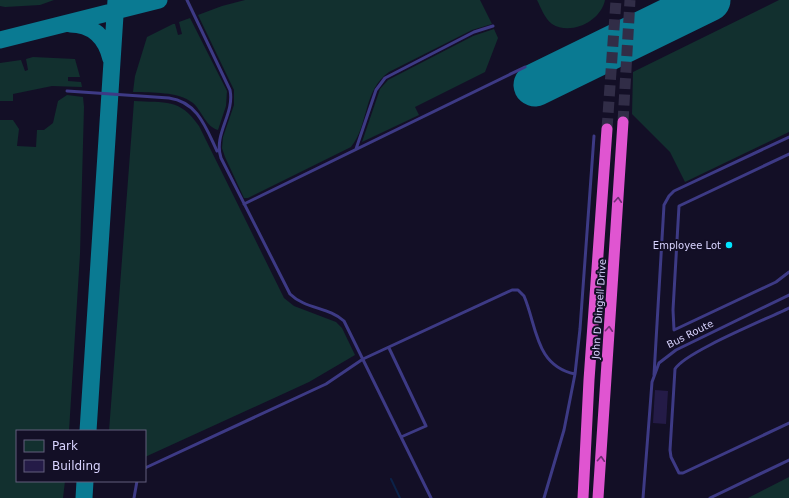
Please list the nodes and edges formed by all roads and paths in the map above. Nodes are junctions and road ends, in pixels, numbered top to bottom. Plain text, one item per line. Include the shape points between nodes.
1 (187, 0) edge
2 (493, 26) dead end
3 (525, 67) dead end
4 (67, 91) dead end
5 (623, 122) tunnel mouth
6 (607, 129) tunnel mouth
7 (594, 136) dead end
8 (789, 137) edge
9 (356, 149) junction
10 (789, 154) edge
11 (221, 158) junction
12 (244, 204) junction
13 (789, 272) edge
14 (789, 295) edge
15 (789, 308) edge
16 (389, 348) junction
17 (363, 360) junction
18 (575, 374) junction
19 (654, 375) junction
20 (589, 380) junction
21 (789, 423) edge
22 (402, 437) junction
23 (789, 460) edge
24 (146, 468) edge
25 (138, 482) edge
26 (134, 498) edge
27 (431, 498) edge
28 (544, 498) edge
29 (576, 498) edge
30 (583, 498) edge
31 (598, 498) edge
32 (643, 498) edge
33 (710, 498) edge

1 - 11 lane via 230,90 229,106 218,139
2 - 9 lane via 474,32 386,78 376,90
3 - 9 lane
4 - 11 lane via 183,101 202,119
31 -> 5 highway, John D Dingell Drive
6 - 20 highway, John D Dingell Drive
7 - 18 lane
8 - 19 lane via 674,191 666,200
9 - 12 lane
10 - 13 lane via 680,206 674,330 776,282
11 - 12 lane
12 - 17 lane via 290,294 300,302 339,316 347,326
14 - 19 lane, Bus Route via 676,350 663,359
15 - 21 lane via 693,354 678,364 674,380 671,457 679,473 683,473
16 - 17 lane
16 - 18 lane via 508,291 518,290 526,300 544,353 562,370
16 - 22 lane via 426,426
17 - 22 lane
17 - 24 lane via 326,384
18 - 28 lane via 564,430
19 - 32 lane, Bus Route
20 - 29 highway via 586,388
20 - 30 highway, John D Dingell Drive
22 - 27 lane
23 - 33 lane
25 - 26 lane

